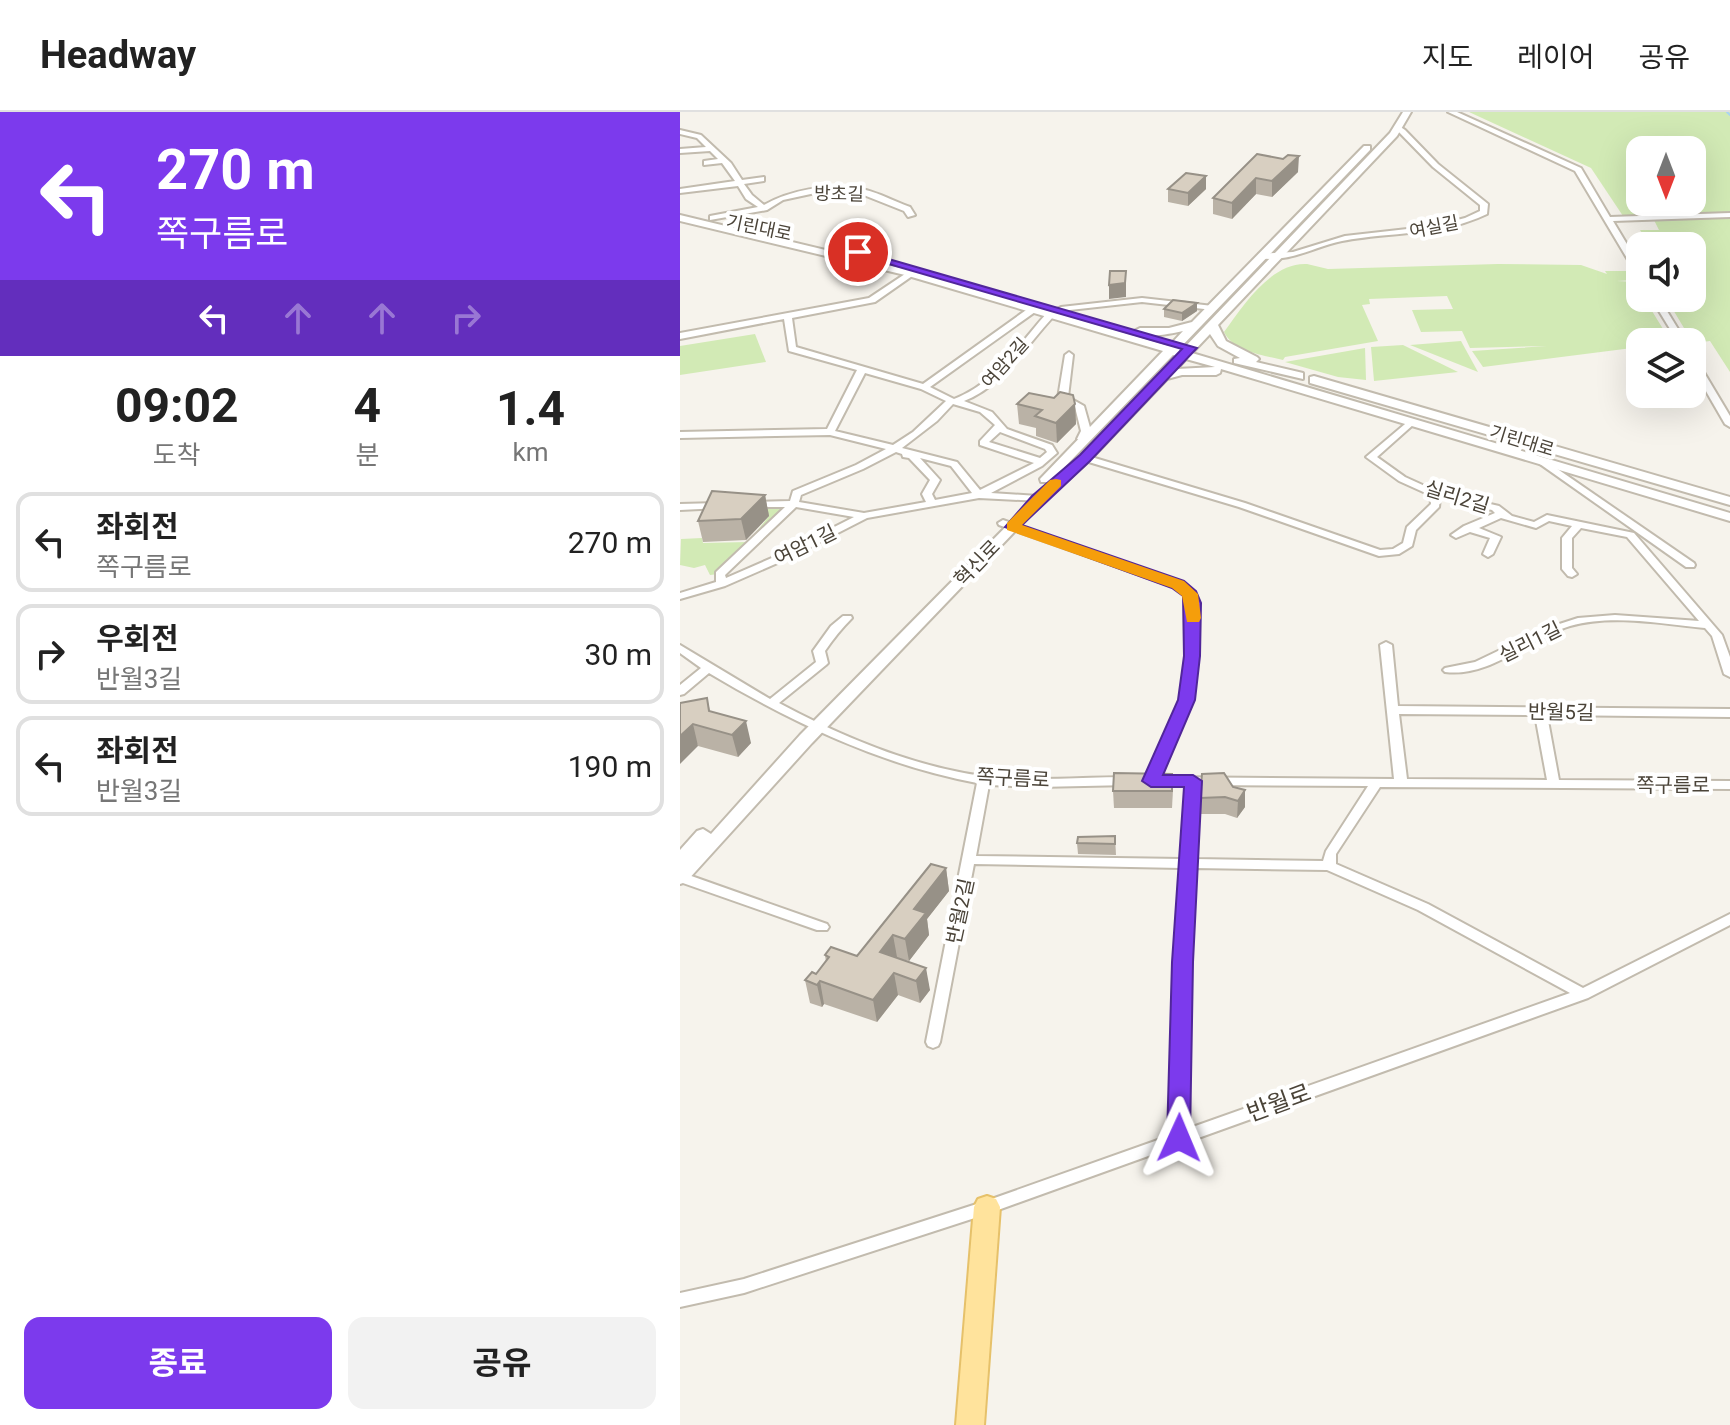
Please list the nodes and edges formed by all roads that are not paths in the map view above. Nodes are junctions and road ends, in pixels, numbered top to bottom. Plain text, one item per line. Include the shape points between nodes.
1 (1394, 112) edge
2 (1407, 112) edge
3 (1451, 112) edge
4 (1397, 127) junction
5 (680, 134) edge
6 (710, 149) junction
7 (680, 151) edge
8 (723, 161) junction
9 (707, 163) dead end
10 (761, 179) dead end
11 (738, 184) junction
12 (680, 191) edge
13 (764, 208) junction
14 (680, 212) edge
15 (911, 215) dead end
16 (1730, 215) edge
17 (680, 218) edge
18 (713, 218) junction
19 (1610, 219) junction
20 (1626, 248) edge
21 (1268, 258) junction
22 (911, 274) junction
23 (1213, 308) junction
24 (1032, 310) junction
25 (1056, 312) junction
26 (788, 318) junction
27 (1198, 323) junction
28 (1213, 326) junction
29 (1136, 334) junction
30 (680, 336) edge
31 (1181, 349) junction
32 (1069, 355) dead end
33 (1265, 366) junction
34 (861, 371) junction
35 (1159, 372) junction
36 (1246, 373) junction
37 (1299, 376) dead end
38 (1314, 380) dead end
39 (1706, 383) edge
40 (922, 387) junction
41 (952, 401) junction
42 (1411, 422) junction
43 (1730, 424) edge
44 (1000, 426) junction
45 (830, 432) junction
46 (680, 435) edge
47 (1086, 439) junction
48 (897, 448) junction
49 (886, 455) junction
50 (1085, 458) junction
51 (1543, 462) junction
52 (1040, 463) junction
53 (1435, 494) junction
54 (979, 495) junction
55 (1033, 498) junction
56 (1730, 501) edge
57 (743, 504) edge
58 (794, 504) junction
59 (932, 504) junction
60 (728, 505) edge
61 (680, 507) edge
62 (1503, 513) junction
63 (864, 516) junction
64 (1730, 517) edge
65 (1008, 525) junction
66 (1578, 525) junction
67 (1468, 528) junction
68 (1635, 534) junction
69 (1456, 535) dead end
70 (1488, 554) dead end
71 (1690, 565) dead end
72 (1569, 576) dead end
73 (721, 584) junction
74 (680, 596) edge
75 (847, 618) dead end
76 (1708, 625) junction
77 (1386, 645) dead end
78 (680, 648) edge
79 (708, 668) junction
80 (1449, 670) dead end
81 (1730, 674) edge
82 (680, 691) edge
83 (773, 702) junction
84 (1393, 710) junction
85 (1540, 711) junction
86 (1730, 713) edge
87 (814, 726) junction
88 (984, 780) junction
89 (1151, 781) junction
90 (1193, 781) junction
91 (1377, 782) junction
92 (1401, 783) junction
93 (1554, 784) junction
94 (1730, 785) edge
95 (971, 860) junction
96 (680, 861) edge
97 (1190, 865) junction
98 (1329, 866) junction
99 (680, 877) edge
100 (1730, 919) edge
101 (822, 927) dead end
102 (1583, 994) junction
103 (933, 1042) dead end
104 (1179, 1138) junction
105 (987, 1207) junction
106 (680, 1300) edge
107 (970, 1425) edge

1 - 21 street, 혁신로 via 1380,135
2 - 4 street, 혁신로
3 - 19 street via 1578,170
4 - 21 street, 혁신로
4 - 21 street, 여실길 via 1475,194 1484,212 1440,227 1344,238 1295,257
5 - 6 street via 699,136
6 - 7 street
6 - 8 street
8 - 9 street
8 - 11 street
10 - 11 street
11 - 12 street
11 - 13 street
13 - 15 street, 방초길 via 781,198 820,190 863,191
13 - 18 street, 방초길
14 - 18 street, 기린대로
16 - 19 street
17 - 22 street, 기린대로
18 - 25 street, 기린대로 via 828,243
19 - 20 street
21 - 23 street, 혁신로
21 - 28 street, 혁신로
22 - 24 street, 기린대로
22 - 26 street via 872,300
23 - 25 street via 1142,300
23 - 27 street, 혁신로
24 - 25 street, 기린대로
24 - 40 street
25 - 29 street, 기린대로
25 - 41 street, 여암2길 via 994,381 973,397
26 - 30 street
26 - 34 street via 792,349
27 - 29 street
27 - 31 street, 혁신로
28 - 31 street, 혁신로
28 - 33 street via 1223,346
29 - 31 street, 기린대로
29 - 35 street via 1131,342 1149,353
31 - 33 street, 기린대로
31 - 35 street, 혁신로
31 - 36 street, 기린대로
32 - 47 street via 1063,398 1079,406
33 - 37 street, 기린대로
34 - 40 street via 880,375 888,387
34 - 45 street
35 - 36 street
35 - 47 street, 혁신로
35 - 50 street, 혁신로
36 - 42 street, 기린대로
38 - 56 street, 기린대로
39 - 43 street
40 - 41 street, 여암2길
41 - 44 street, 여암2길 via 981,408
41 - 48 street, 여암2길 via 929,426
42 - 51 street, 기린대로
42 - 53 street, 실리2길 via 1371,457
44 - 52 street, 여암2길 via 1049,447 1052,453
44 - 52 street via 983,443
45 - 46 street
45 - 48 street
47 - 55 street, 혁신로
48 - 49 street, 여암2길
48 - 54 street via 954,464
49 - 58 street, 여암2길 via 796,493
49 - 59 street via 912,455 935,480 927,494
50 - 53 street via 1379,553 1408,544 1411,529 1436,505
50 - 55 street, 혁신로
51 - 64 street, 기린대로
51 - 68 street
52 - 54 street, 여암1길
53 - 62 street, 실리2길
54 - 55 street, 여암1길
54 - 59 street, 여암1길
55 - 65 street, 혁신로
57 - 58 street
58 - 63 street
58 - 73 street, 여암2길 via 720,574
59 - 63 street, 여암1길
60 - 61 street
62 - 66 street, 실리2길 via 1536,525 1547,518
62 - 67 street, 실리2길
63 - 73 street, 여암1길
65 - 87 street, 혁신로
65 - 89 street via 1178,585 1190,594 1192,656 1186,700
66 - 68 street, 실리2길
66 - 72 street via 1567,538
67 - 69 street, 실리2길
67 - 70 street, 실리2길 via 1496,537
68 - 71 street
68 - 76 street
73 - 74 street, 여암1길
75 - 83 street via 819,651 822,663
76 - 80 street, 실리1길 via 1599,619 1565,624 1472,669
76 - 81 street via 1717,635
77 - 84 street
78 - 79 street, 쪽구름로
79 - 82 street
79 - 83 street, 쪽구름로
83 - 87 street, 쪽구름로
84 - 85 street, 반월5길
84 - 92 street
85 - 86 street, 반월5길
85 - 93 street
87 - 88 street, 쪽구름로 via 901,760
87 - 96 street, 혁신로
87 - 99 street, 혁신로
88 - 89 street, 쪽구름로
88 - 95 street, 반월2길
89 - 90 street, 쪽구름로
90 - 91 street, 쪽구름로
90 - 97 street
91 - 92 street, 쪽구름로
91 - 98 street via 1330,854
92 - 93 street, 쪽구름로
93 - 94 street, 쪽구름로
95 - 97 street
95 - 103 street, 반월2길
97 - 98 street
97 - 104 street via 1182,962
98 - 102 street via 1423,907
99 - 101 street, 혁신로
100 - 102 street, 반월로
102 - 104 street, 반월로
104 - 105 street, 반월로
105 - 106 street, 반월로 via 744,1286
105 - 107 main road

